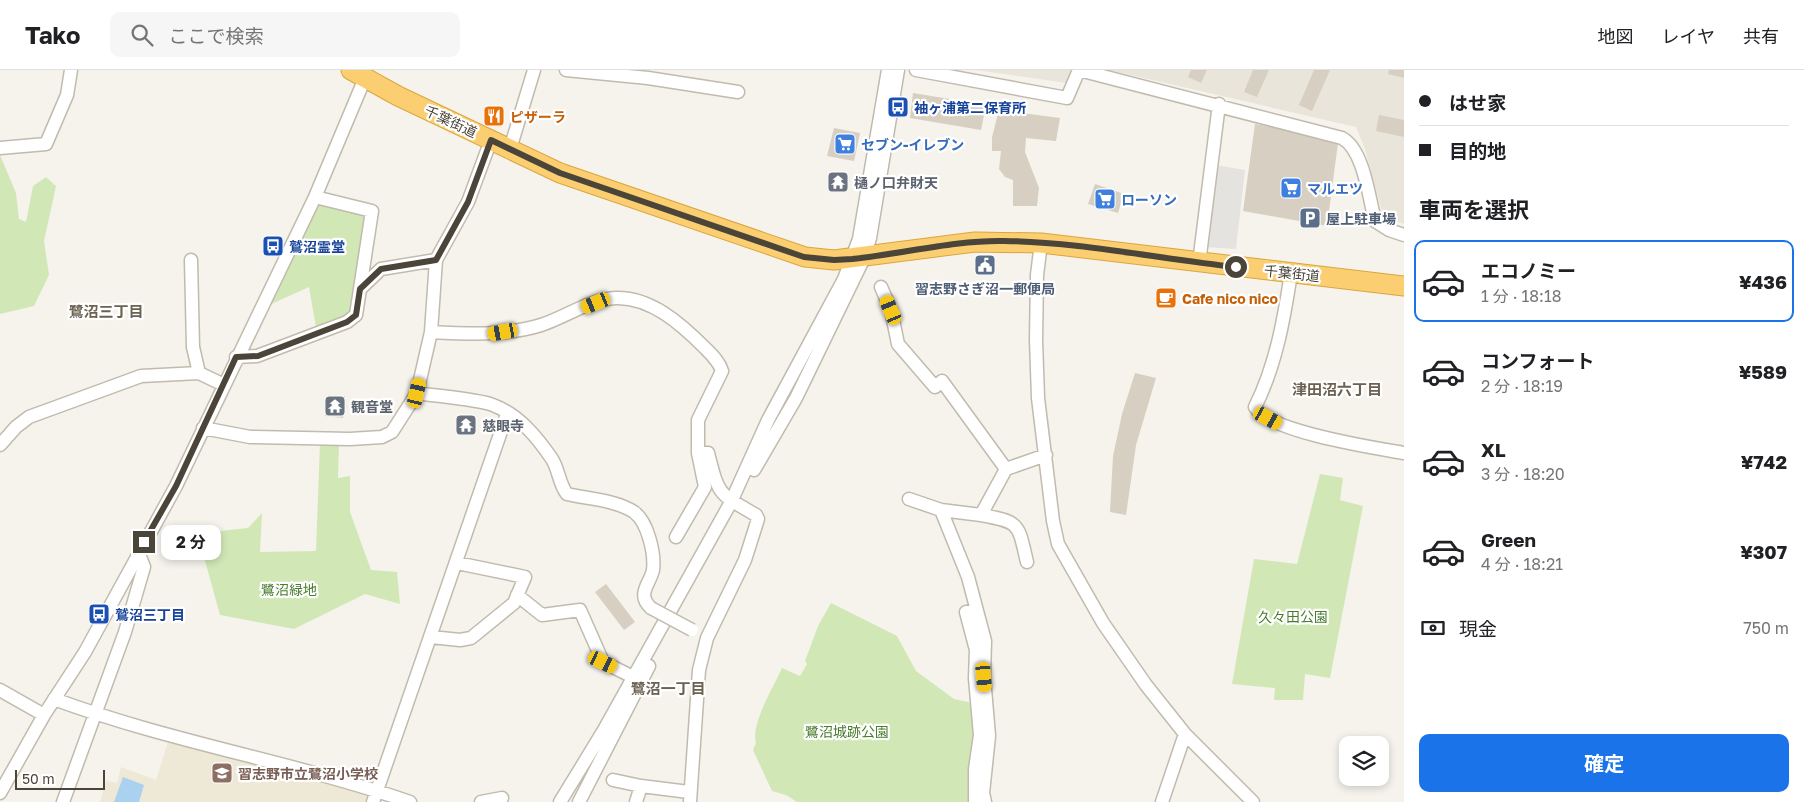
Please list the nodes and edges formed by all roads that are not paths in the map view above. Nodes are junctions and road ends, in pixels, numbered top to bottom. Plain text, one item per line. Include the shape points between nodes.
1 (71, 70) edge
2 (534, 70) edge
3 (566, 70) edge
4 (888, 70) edge
5 (898, 70) edge
6 (916, 70) edge
7 (1095, 72) edge
8 (358, 74) edge
9 (738, 92) dead end
10 (1218, 104) junction
11 (491, 140) junction
12 (0, 148) edge
13 (510, 149) junction
14 (315, 197) junction
15 (1404, 235) edge
16 (1041, 243) junction
17 (858, 258) junction
18 (191, 260) dead end
19 (436, 260) junction
20 (1199, 263) junction
21 (1291, 273) junction
22 (1404, 286) edge
23 (881, 287) dead end
24 (360, 289) junction
25 (431, 332) junction
26 (236, 357) junction
27 (199, 373) junction
28 (224, 385) junction
29 (417, 393) junction
30 (507, 414) junction
31 (203, 428) junction
32 (0, 445) edge
33 (698, 453) junction
34 (1404, 453) edge
35 (1046, 455) junction
36 (1006, 469) junction
37 (909, 499) dead end
38 (734, 503) junction
39 (941, 510) junction
40 (981, 515) junction
41 (676, 537) dead end
42 (139, 554) junction
43 (1027, 562) dead end
44 (457, 563) junction
45 (518, 595) junction
46 (976, 610) junction
47 (431, 637) junction
48 (708, 638) junction
49 (633, 677) junction
50 (0, 690) edge
51 (54, 699) junction
52 (95, 714) junction
53 (44, 715) junction
54 (1185, 734) junction
55 (612, 780) dead end
56 (641, 786) junction
57 (0, 794) edge
58 (375, 796) edge
59 (690, 797) edge
60 (502, 798) dead end
61 (64, 802) edge
62 (410, 802) edge
63 (481, 802) edge
64 (560, 802) edge
65 (579, 802) edge
66 (636, 802) edge
67 (975, 802) edge
68 (985, 802) edge
69 (1162, 802) edge
70 (1254, 802) edge

1 - 12 street via 68,95 46,144
2 - 13 street
3 - 9 street
4 - 17 street
5 - 17 street via 870,238
6 - 7 street via 1067,98 1079,70
7 - 10 street
8 - 11 highway, 千葉街道
8 - 14 street
10 - 15 street via 1350,142 1358,155 1375,221
10 - 20 street
11 - 13 highway, 千葉街道
11 - 19 street via 468,202
13 - 17 highway, 千葉街道 via 560,173 795,254 834,260
14 - 24 street via 372,211
14 - 26 street
16 - 17 highway, 千葉街道 via 975,242
16 - 20 highway, 千葉街道
16 - 35 street via 1036,340 1038,398
17 - 38 street via 796,398
18 - 27 street via 193,347
19 - 24 street via 381,269
19 - 25 street
20 - 21 highway, 千葉街道
21 - 22 highway, 千葉街道
21 - 34 street via 1277,345 1256,407 1259,413 1303,432
23 - 36 street via 891,310 898,344 935,387 942,381
24 - 26 street via 356,315 347,322 258,356
25 - 29 street
25 - 33 street via 484,335 540,326 615,298 633,299 664,313 691,334 717,361 722,371 698,420
26 - 28 street
27 - 28 street
27 - 32 street via 141,376 29,417
28 - 31 street
29 - 30 street via 493,405
29 - 31 street via 392,432 382,437 250,437
30 - 44 street
30 - 48 street, bridge via 538,439 558,469 567,494 624,507 636,514 652,553 653,568 644,587 646,603
31 - 42 street
33 - 38 street via 708,452 716,483 724,496
33 - 41 street via 705,487
35 - 36 street
35 - 54 street via 1058,544 1102,623
36 - 40 street
37 - 39 street
38 - 48 street via 758,519 745,560
38 - 49 street
38 - 65 street
39 - 40 street
39 - 46 street via 968,577
40 - 43 street via 1007,520 1015,525
42 - 51 street via 85,652
42 - 52 street via 144,567 125,632
44 - 45 street via 525,577
44 - 47 street
45 - 47 street via 514,604 472,638
45 - 49 street via 542,615 580,610 603,662
46 - 67 street via 966,612 976,650 980,735 975,768
46 - 68 street via 986,648 984,677 989,736
47 - 58 street
48 - 59 street via 699,670
49 - 64 street
50 - 53 street
51 - 52 street
51 - 53 street
52 - 58 street
52 - 61 street
53 - 57 street
54 - 69 street
54 - 70 street
55 - 56 street
56 - 59 street
56 - 66 street
58 - 62 street
60 - 63 street

